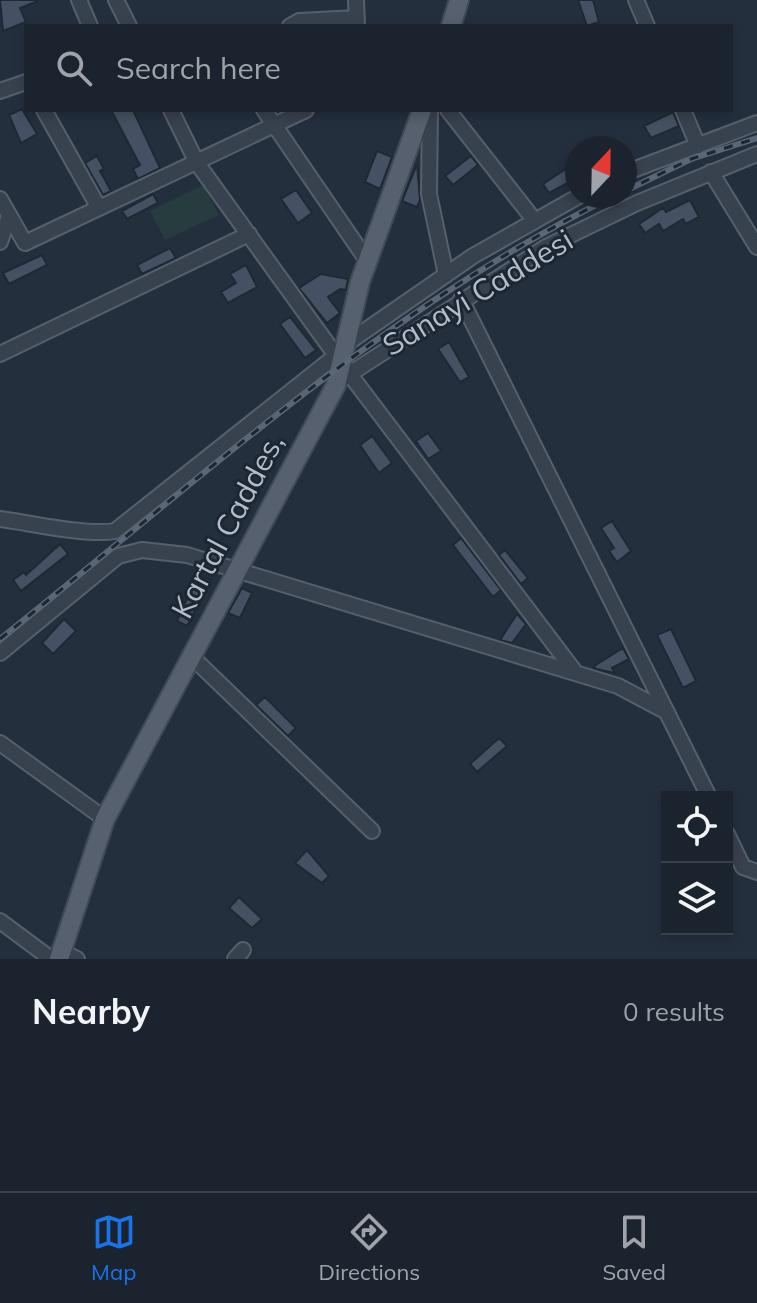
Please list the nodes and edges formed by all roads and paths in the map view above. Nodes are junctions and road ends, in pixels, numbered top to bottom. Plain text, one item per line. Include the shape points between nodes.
1 (79, 0) edge
2 (116, 0) edge
3 (356, 0) edge
4 (459, 0) edge
5 (636, 0) edge
6 (357, 22) edge
7 (89, 24) edge
8 (128, 24) edge
9 (294, 24) edge
10 (452, 24) edge
11 (646, 24) edge
12 (24, 83) edge
13 (0, 91) edge
14 (45, 112) edge
15 (172, 112) edge
16 (265, 112) edge
17 (302, 112) edge
18 (421, 112) edge
19 (430, 112) edge
20 (450, 112) edge
21 (684, 112) edge
22 (757, 123) edge
23 (275, 125) junction
24 (698, 146) junction
25 (757, 154) edge
26 (197, 163) junction
27 (637, 169) edge
28 (711, 172) junction
29 (0, 199) edge
30 (565, 204) edge
31 (99, 208) junction
32 (9, 216) junction
33 (535, 221) junction
34 (249, 234) junction
35 (0, 242) edge
36 (757, 247) edge
37 (368, 262) junction
38 (446, 275) junction
39 (461, 299) junction
40 (0, 354) edge
41 (342, 364) junction
42 (0, 519) edge
43 (235, 572) junction
44 (0, 653) edge
45 (191, 656) junction
46 (575, 673) junction
47 (667, 712) junction
48 (0, 743) edge
49 (706, 791) edge
50 (105, 819) junction
51 (372, 831) dead end
52 (733, 846) edge
53 (757, 872) edge
54 (0, 921) edge
55 (62, 957) edge

1 - 7 street
2 - 8 street
3 - 6 street
4 - 10 main road
5 - 11 street
6 - 9 street
12 - 13 street
14 - 31 street
15 - 26 street
16 - 23 street
17 - 23 street
18 - 37 main road, Kartal Caddes,
19 - 38 street via 429,194
20 - 33 street
21 - 24 street
22 - 24 street
23 - 26 street
23 - 37 street
24 - 27 street
25 - 28 street, Sanayi Caddesi
26 - 31 street
26 - 34 street
28 - 36 street
28 - 39 street, Sanayi Caddesi via 546,247
29 - 32 street
30 - 33 street
31 - 32 street via 25,243
32 - 35 street
33 - 38 street
34 - 40 street
34 - 41 street
37 - 41 main road, Kartal Caddes,
38 - 41 street
39 - 41 street, Sanayi Caddesi
39 - 47 street
41 - 42 street via 115,531 97,534
41 - 43 main road, Kartal Caddes,
41 - 46 street
43 - 44 street via 187,555 142,550 118,556
43 - 45 main road, Kartal Caddes,
43 - 46 street
45 - 50 main road, Kartal Caddes,
45 - 51 street
46 - 47 street via 618,686
47 - 49 street
48 - 50 street
50 - 55 main road, Kartal Caddes,
52 - 53 street via 743,867
54 - 55 street

